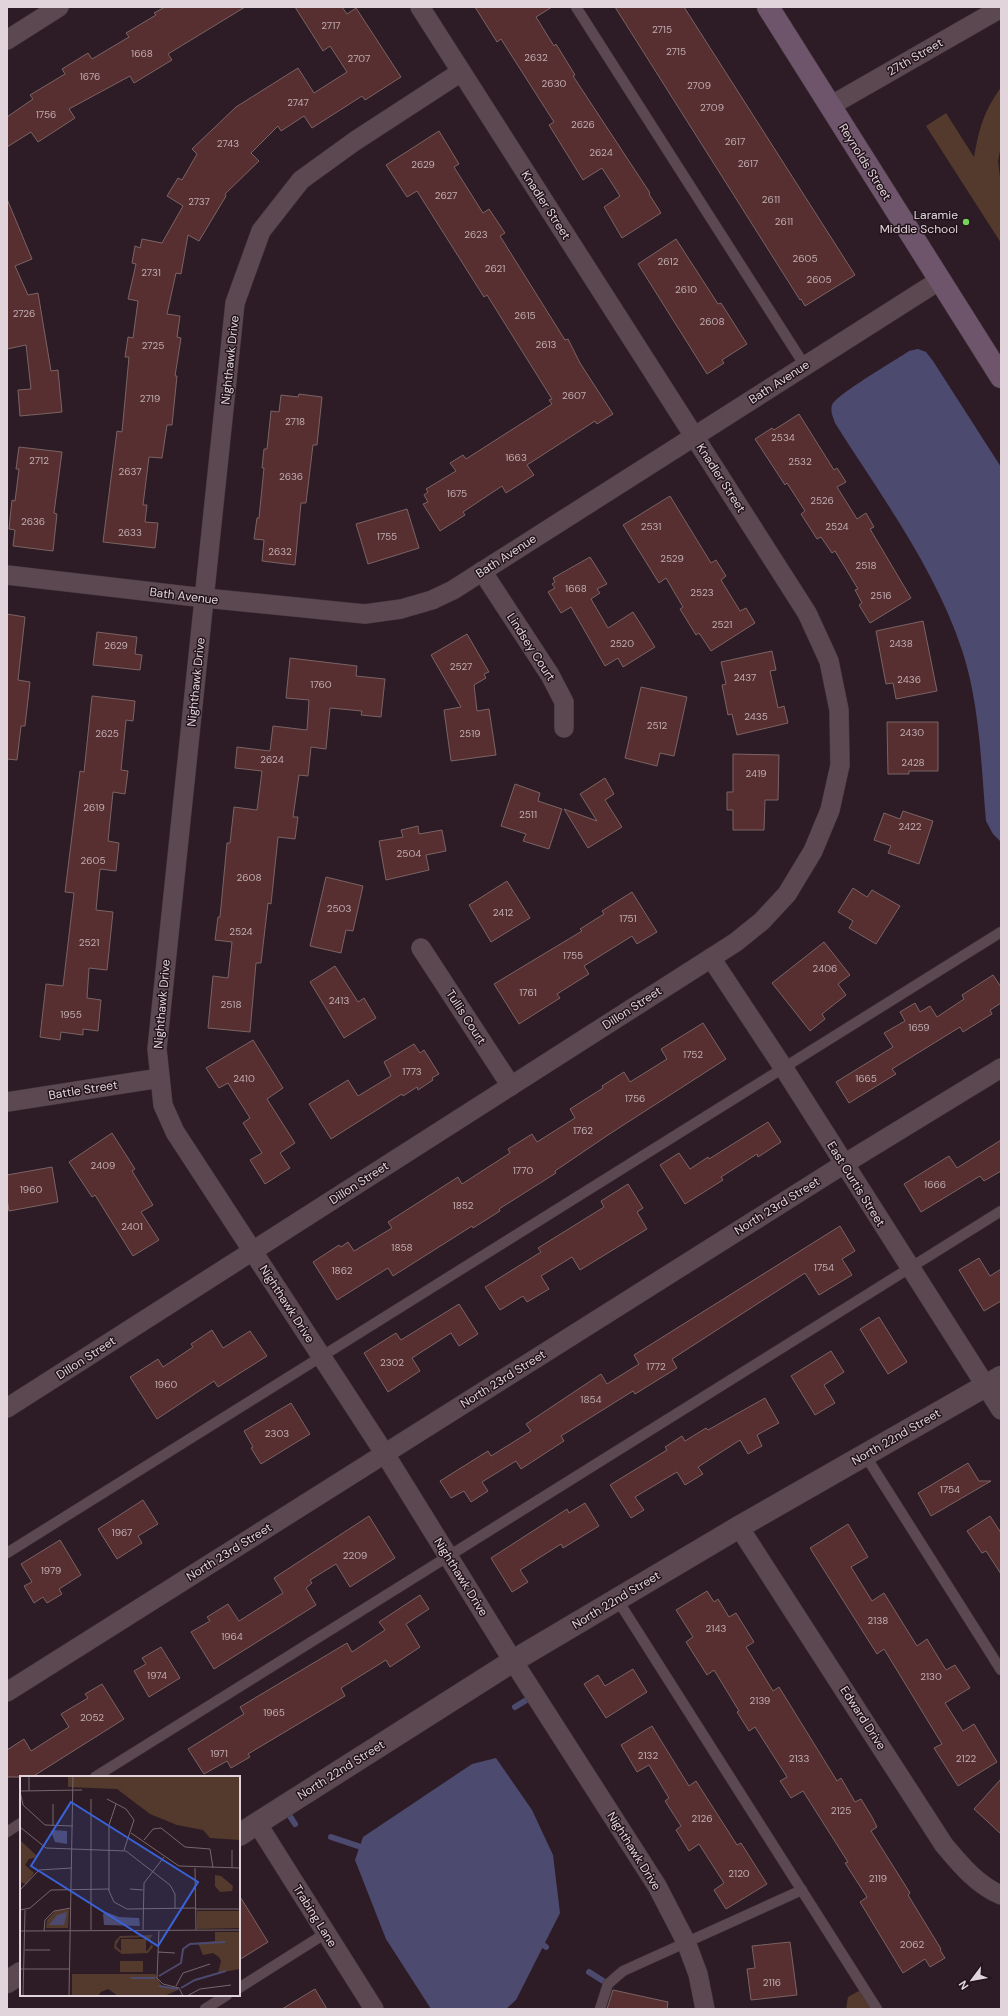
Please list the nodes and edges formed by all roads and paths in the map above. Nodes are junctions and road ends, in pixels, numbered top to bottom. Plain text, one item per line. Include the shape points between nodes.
1 (59, 7) edge
2 (420, 7) edge
3 (576, 7) edge
4 (768, 7) edge
5 (1001, 8) edge
6 (7, 40) edge
7 (461, 72) junction
8 (830, 106) junction
9 (940, 280) junction
10 (805, 366) junction
11 (1001, 377) edge
12 (694, 436) junction
13 (482, 571) junction
14 (7, 575) edge
15 (205, 598) junction
16 (564, 728) dead end
17 (1001, 932) edge
18 (421, 948) dead end
19 (711, 958) junction
20 (783, 1067) junction
21 (1001, 1068) edge
22 (160, 1078) junction
23 (511, 1086) junction
24 (7, 1102) edge
25 (844, 1164) junction
26 (1001, 1211) edge
27 (253, 1252) junction
28 (909, 1267) junction
29 (320, 1355) junction
30 (993, 1381) edge
31 (7, 1408) edge
32 (1001, 1410) edge
33 (384, 1454) junction
34 (865, 1455) junction
35 (739, 1527) junction
36 (7, 1552) edge
37 (448, 1556) junction
38 (617, 1599) junction
39 (513, 1661) junction
40 (1001, 1670) edge
41 (7, 1692) edge
42 (97, 1776) edge
43 (20, 1824) edge
44 (248, 1829) edge
45 (7, 1832) edge
46 (802, 1890) junction
47 (1001, 1895) edge
48 (326, 1934) junction
49 (686, 1942) junction
50 (20, 1974) edge
51 (7, 1982) edge
52 (240, 1987) edge
53 (225, 1996) edge
54 (205, 2009) edge
55 (374, 2009) edge
56 (600, 2009) edge
57 (705, 2009) edge
58 (877, 2009) edge

1 - 6 street
2 - 7 street, Knadler Street
3 - 10 lane
4 - 8 main road, Reynolds Street
5 - 8 street, 27th Street
7 - 12 street, Knadler Street
7 - 15 street, Nighthawk Drive via 355,141 301,180 261,231 235,303
8 - 9 main road, Reynolds Street
9 - 10 street, Bath Avenue
9 - 11 main road, Reynolds Street
10 - 12 street, Bath Avenue
12 - 13 street, Bath Avenue
12 - 19 street, Knadler Street via 807,613 829,661 839,710 840,765 830,810 813,851 787,894 762,921
13 - 15 street, Bath Avenue via 432,600 402,609 365,614
13 - 16 street, Lindsey Court via 557,688 564,702
14 - 15 street, Bath Avenue
15 - 22 street, Nighthawk Drive via 157,1049
17 - 20 lane
18 - 23 street, Tullis Court
19 - 20 street, East Curtis Street
19 - 23 street, Dillon Street
20 - 25 street, East Curtis Street
20 - 29 lane
21 - 25 street, North 23rd Street
22 - 24 street, Battle Street
22 - 27 street, Nighthawk Drive via 163,1105 175,1132
23 - 27 street, Dillon Street
25 - 28 street, East Curtis Street
25 - 33 street, North 23rd Street
26 - 28 lane
27 - 29 street, Nighthawk Drive
27 - 31 street, Dillon Street
28 - 30 street, East Curtis Street
28 - 37 lane
29 - 33 street, Nighthawk Drive
29 - 36 lane
30 - 32 street, East Curtis Street
30 - 34 street, North 22nd Street
33 - 37 street, Nighthawk Drive
33 - 41 street, North 23rd Street
34 - 35 street, North 22nd Street
34 - 40 lane
35 - 38 street, North 22nd Street
35 - 47 street, Edward Drive via 944,1845 966,1872
37 - 39 street, Nighthawk Drive
37 - 42 lane
38 - 39 street, North 22nd Street
38 - 46 lane
39 - 44 street, North 22nd Street
39 - 49 street, Nighthawk Drive via 657,1886
43 - 45 lane
44 - 48 street, Trabing Lane
46 - 49 lane
46 - 58 lane
48 - 52 lane
48 - 55 street, Trabing Lane
49 - 56 lane via 623,1971 608,1984
49 - 57 street, Nighthawk Drive via 698,1974
50 - 51 street
53 - 54 lane

